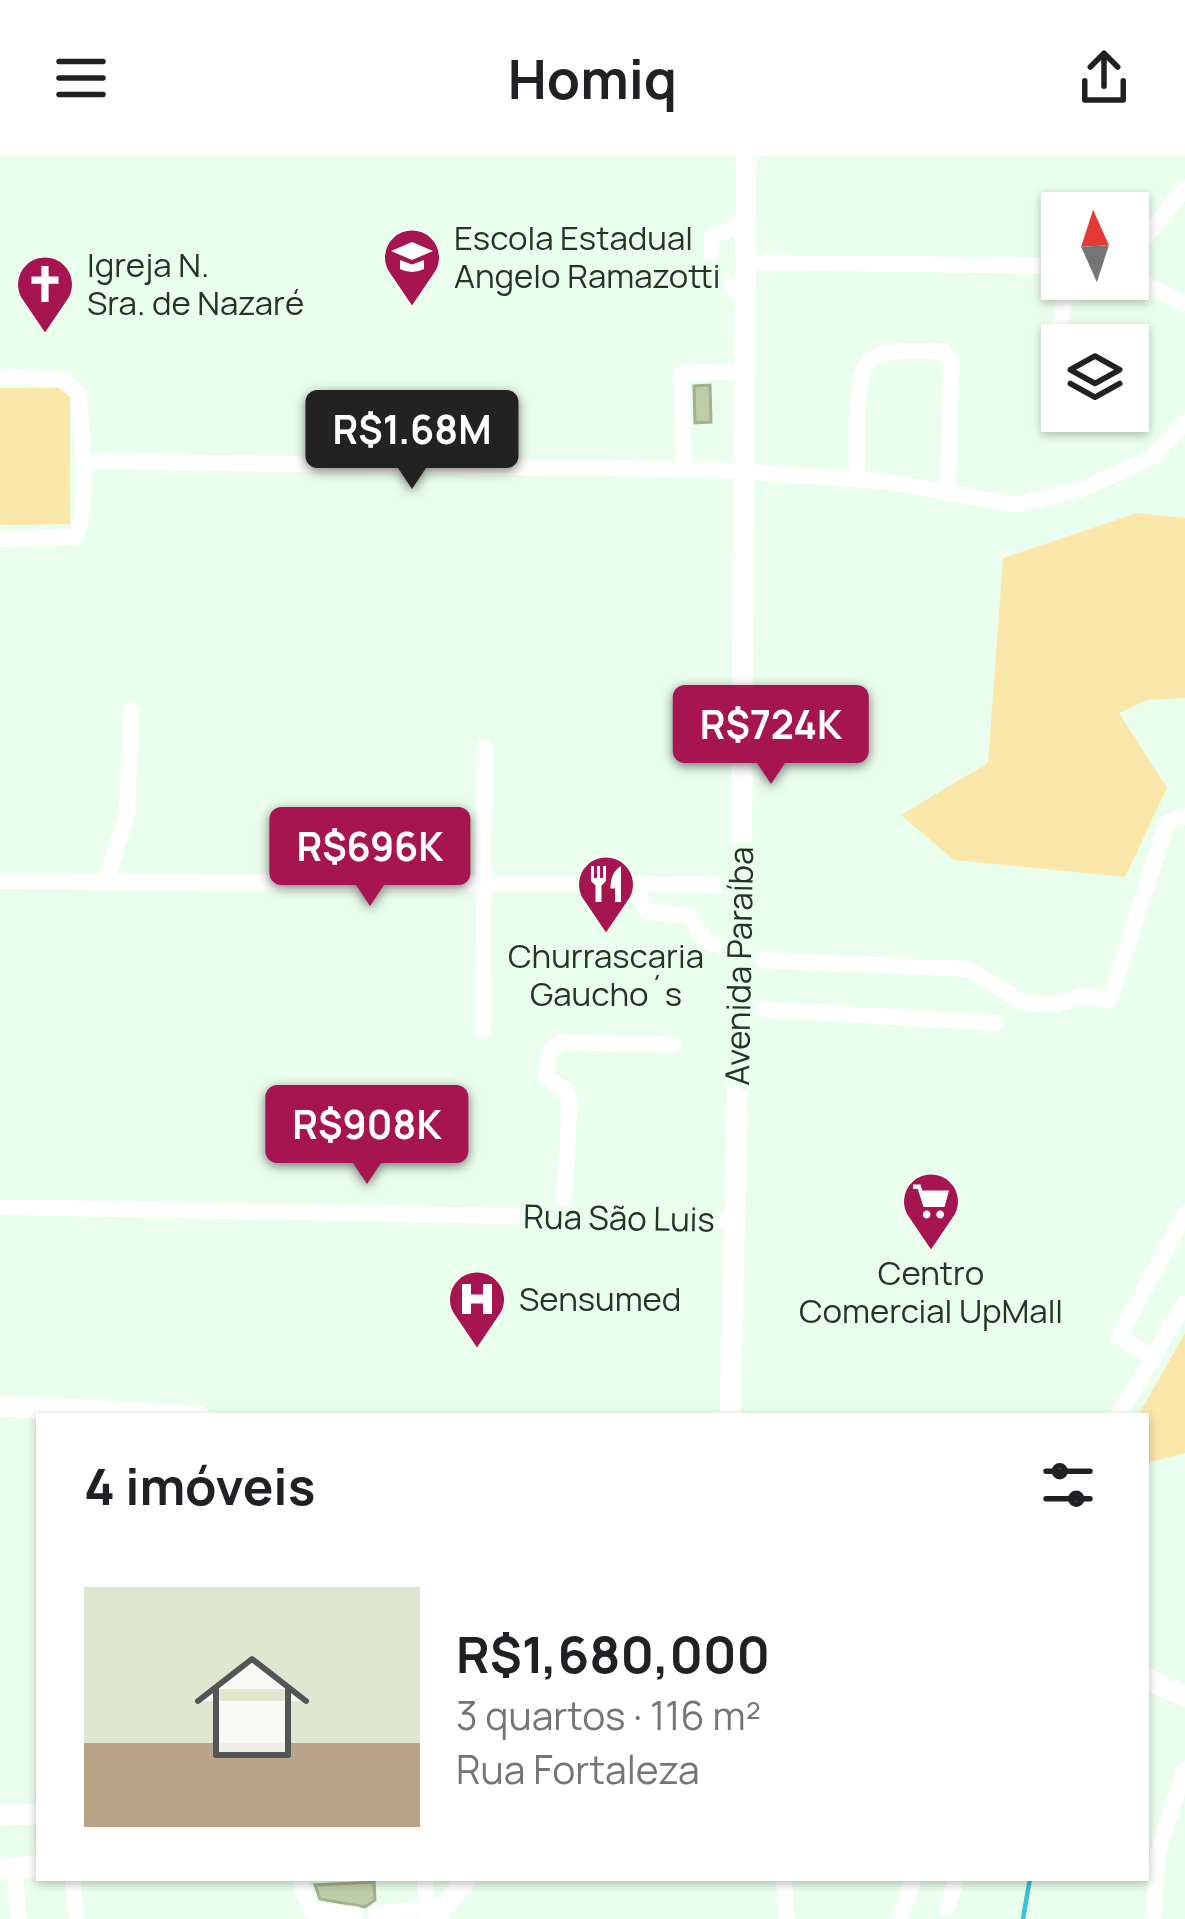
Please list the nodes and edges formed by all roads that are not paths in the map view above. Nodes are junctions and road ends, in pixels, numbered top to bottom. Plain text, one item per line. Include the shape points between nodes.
1 (746, 156) edge
2 (1185, 188) edge
3 (746, 222) junction
4 (1149, 233) edge
5 (745, 262) junction
6 (1041, 266) edge
7 (1149, 287) edge
8 (745, 295) junction
9 (1185, 303) edge
10 (744, 372) junction
11 (0, 377) edge
12 (1185, 422) edge
13 (81, 461) junction
14 (684, 470) junction
15 (746, 472) junction
16 (857, 479) junction
17 (948, 494) junction
18 (0, 539) edge
19 (131, 710) dead end
20 (485, 747) dead end
21 (1185, 816) edge
22 (0, 881) edge
23 (106, 881) junction
24 (484, 884) junction
25 (630, 884) junction
26 (741, 886) junction
27 (740, 956) junction
28 (739, 1008) junction
29 (995, 1024) dead end
30 (483, 1030) dead end
31 (673, 1045) dead end
32 (0, 1207) edge
33 (1185, 1213) edge
34 (563, 1217) junction
35 (734, 1220) junction
36 (1185, 1303) edge
37 (1155, 1358) junction
38 (0, 1406) edge
39 (110, 1413) edge
40 (730, 1413) edge
41 (1120, 1413) edge
42 (1149, 1680) edge
43 (1185, 1696) edge
44 (1185, 1769) edge
45 (36, 1814) edge
46 (0, 1815) edge
47 (8, 1868) edge
48 (73, 1881) edge
49 (300, 1881) edge
50 (425, 1881) edge
51 (463, 1881) edge
52 (784, 1881) edge
53 (913, 1881) edge
54 (956, 1881) edge
55 (947, 1908) dead end
56 (376, 1913) dead end
57 (355, 1914) dead end
58 (430, 1916) edge
59 (18, 1919) edge
60 (76, 1919) edge
61 (786, 1919) edge
62 (899, 1919) edge
63 (1153, 1919) edge

1 - 3 main road, Avenida Paraíba
2 - 4 street
3 - 5 main road, Avenida Paraíba
3 - 8 street via 711,238 711,276
5 - 6 street
5 - 8 main road, Avenida Paraíba
7 - 9 street
8 - 10 main road, Avenida Paraíba
10 - 14 street via 681,373
10 - 15 main road, Avenida Paraíba
11 - 13 street via 71,385 79,394
12 - 17 street via 1152,458 1044,502 992,504
13 - 14 street
13 - 18 street via 78,533
14 - 15 street
15 - 16 street
15 - 26 main road, Avenida Paraíba
16 - 17 street
16 - 17 street via 858,385 866,363 877,354 942,351 951,361
19 - 23 street via 127,812
20 - 24 street
21 - 27 street via 1167,822 1109,1000 1024,1003 968,969
22 - 23 street
23 - 24 street
24 - 25 street
24 - 30 street
25 - 26 street
25 - 27 street via 648,911 689,916 707,942
26 - 27 main road, Avenida Paraíba
27 - 28 main road, Avenida Paraíba
28 - 29 street
28 - 35 main road, Avenida Paraíba
31 - 34 street via 560,1042 549,1052 546,1077 570,1100
32 - 34 street, Rua São Luis
33 - 37 street via 1119,1337
34 - 35 street, Rua São Luis
35 - 40 main road, Avenida Paraíba
36 - 37 street
37 - 41 street
38 - 39 main road
42 - 43 main road
44 - 63 street via 1158,1852
45 - 46 main road
47 - 59 street
48 - 60 street
49 - 57 street via 311,1911
50 - 58 street
51 - 58 main road
52 - 61 street
53 - 62 street
54 - 55 street
56 - 58 street

